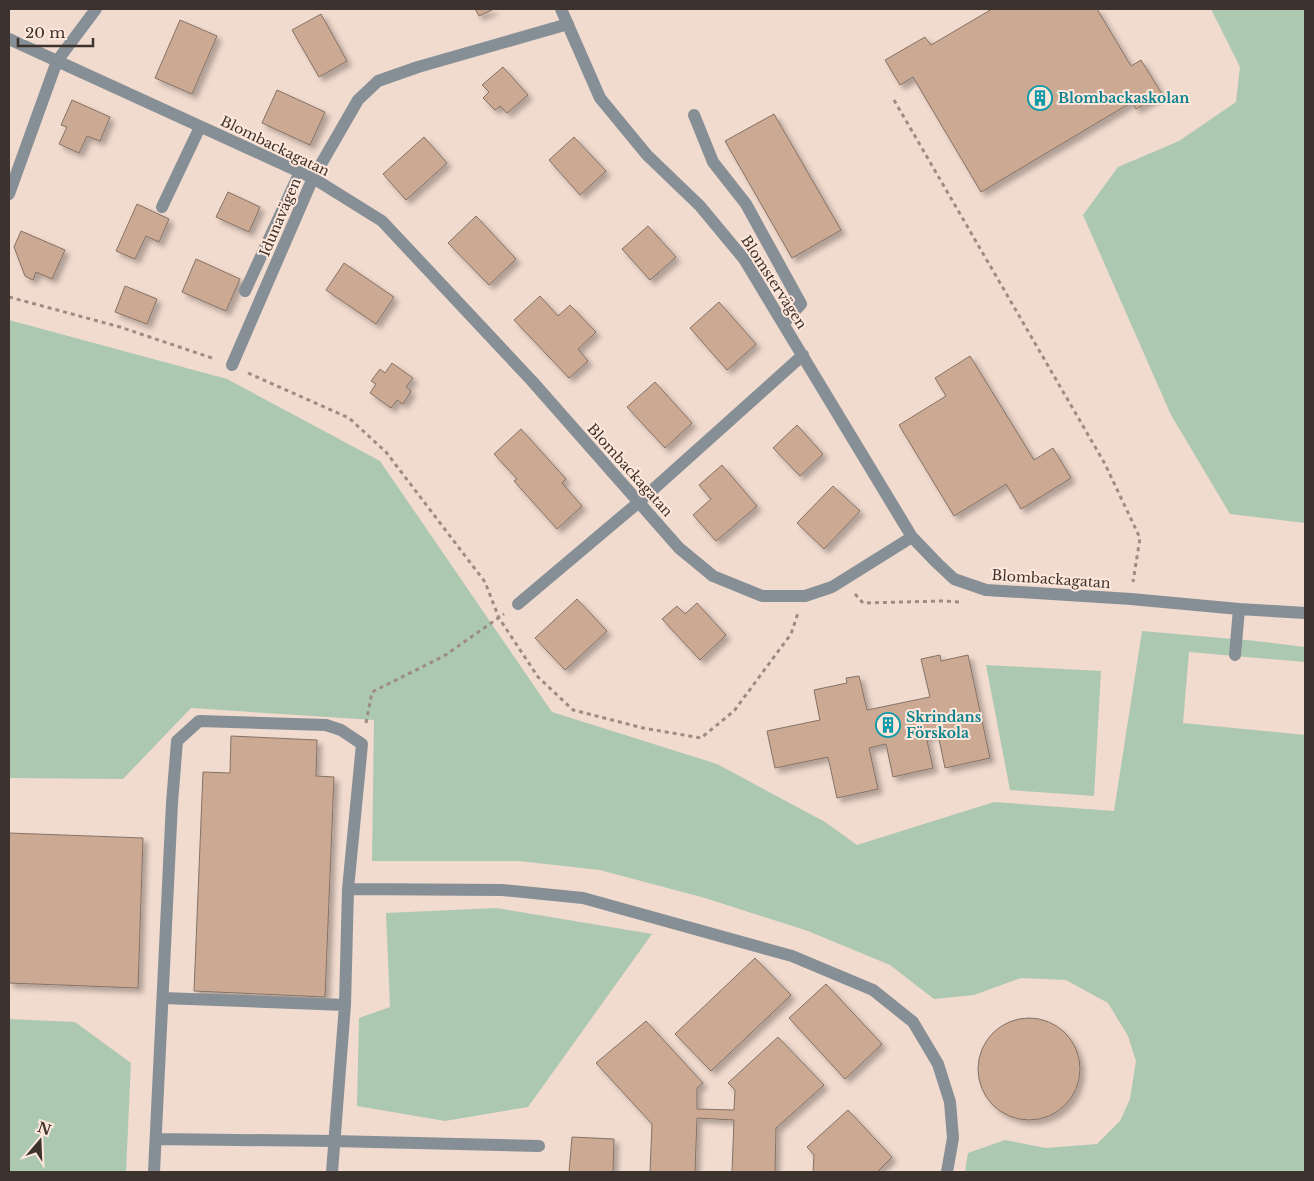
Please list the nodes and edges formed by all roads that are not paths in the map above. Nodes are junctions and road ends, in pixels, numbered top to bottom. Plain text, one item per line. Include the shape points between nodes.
1 (96, 9) edge
2 (562, 9) edge
3 (568, 24) junction
4 (9, 39) edge
5 (57, 60) junction
6 (694, 115) dead end
7 (200, 126) junction
8 (300, 172) junction
9 (313, 178) junction
10 (9, 194) edge
11 (162, 207) dead end
12 (245, 291) dead end
13 (784, 323) junction
14 (803, 355) junction
15 (232, 365) road end
16 (639, 502) junction
17 (912, 537) junction
18 (518, 604) road end
19 (1239, 609) junction
20 (1305, 613) edge
21 (1235, 655) dead end
22 (348, 888) junction
23 (163, 998) junction
24 (345, 1005) junction
25 (156, 1139) junction
26 (333, 1141) junction
27 (539, 1146) dead end
28 (154, 1172) edge
29 (332, 1172) edge
30 (947, 1172) edge

1 - 5 street
2 - 3 street, Blomstervägen
3 - 9 street, Idunavägen via 378,81 358,100
3 - 13 street, Blomstervägen via 600,98 646,155 700,206 744,259
4 - 5 street, Blombackagatan
5 - 7 street, Blombackagatan
5 - 10 street
6 - 13 street via 713,162 746,204 801,304
7 - 8 street, Blombackagatan
7 - 11 street
8 - 9 street, Blombackagatan
8 - 12 street
9 - 15 street, Idunavägen
9 - 16 street, Blombackagatan via 382,221
13 - 14 street, Blomstervägen
14 - 16 street
14 - 17 street, Blomstervägen
16 - 17 street, Blombackagatan via 679,548 713,576 762,596 805,596 832,587
16 - 18 street
17 - 19 street, Blombackagatan via 954,579 986,590
19 - 20 street, Blombackagatan
19 - 21 street
22 - 23 street via 362,744 341,730 326,725 199,721 177,741
22 - 24 street
22 - 30 street via 502,890 583,898 792,956 873,990 913,1022 938,1064 952,1120 953,1138
23 - 24 street
23 - 25 street
24 - 26 street
25 - 26 street
25 - 28 street
26 - 27 street
26 - 29 street

